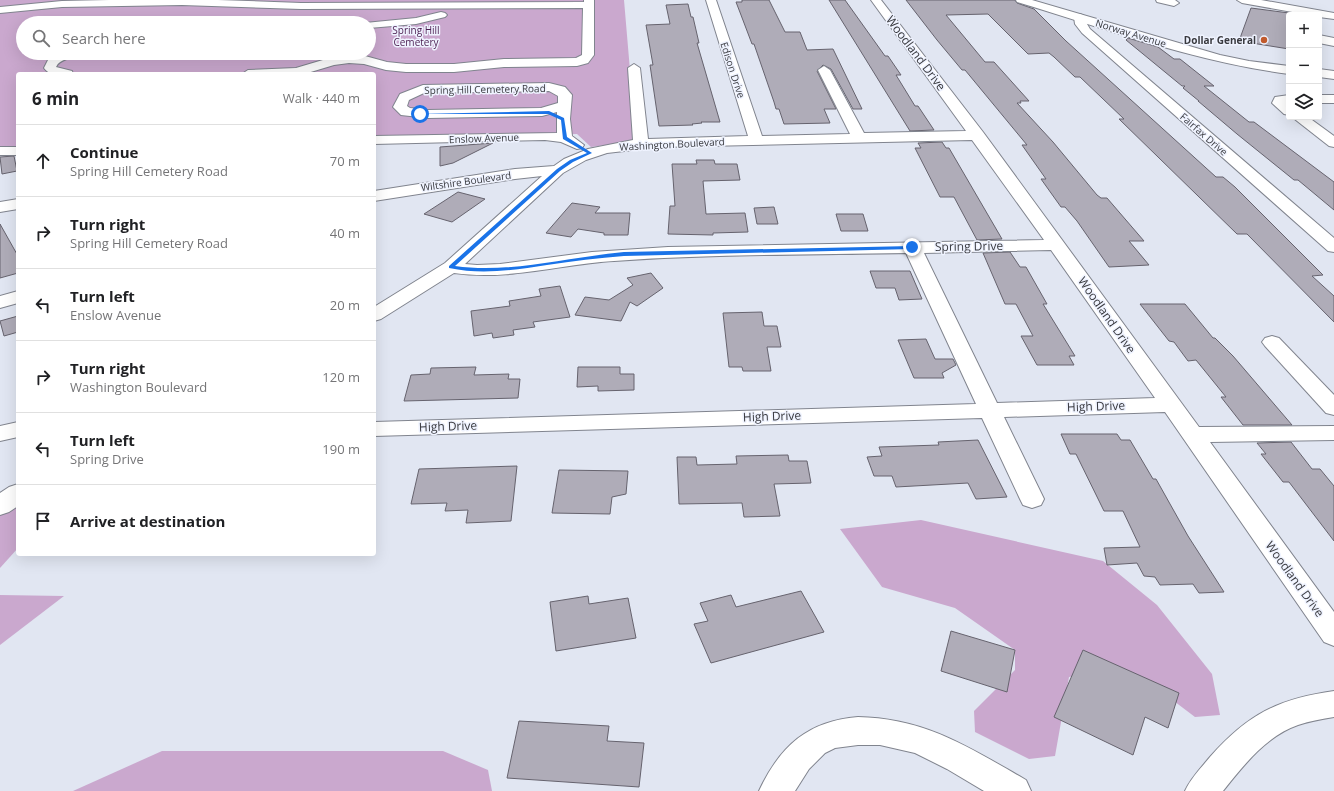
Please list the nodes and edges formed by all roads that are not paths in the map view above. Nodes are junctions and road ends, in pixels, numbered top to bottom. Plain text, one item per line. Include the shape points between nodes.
1 (48, 0) edge
2 (65, 0) edge
3 (711, 0) edge
4 (876, 0) edge
5 (1021, 0) edge
6 (1161, 0) edge
7 (1242, 0) edge
8 (81, 3) junction
9 (588, 3) edge
10 (1174, 3) dead end
11 (27, 6) junction
12 (453, 6) junction
13 (0, 10) edge
14 (1334, 16) edge
15 (1080, 17) junction
16 (376, 24) edge
17 (1322, 40) edge
18 (1334, 42) edge
19 (58, 60) edge
20 (341, 60) edge
21 (365, 60) edge
22 (634, 68) dead end
23 (824, 70) dead end
24 (1286, 70) edge
25 (58, 72) edge
26 (297, 72) edge
27 (1286, 99) edge
28 (1322, 99) edge
29 (1334, 99) edge
30 (1286, 109) edge
31 (563, 112) junction
32 (1303, 120) edge
33 (978, 135) junction
34 (565, 138) junction
35 (859, 138) junction
36 (376, 140) edge
37 (756, 140) junction
38 (1334, 143) edge
39 (641, 144) junction
40 (0, 151) edge
41 (16, 151) edge
42 (590, 153) junction
43 (558, 170) junction
44 (376, 196) edge
45 (16, 204) edge
46 (0, 207) edge
47 (1327, 234) edge
48 (1058, 244) junction
49 (912, 247) junction
50 (1334, 247) edge
51 (451, 267) junction
52 (16, 298) edge
53 (0, 302) edge
54 (376, 314) edge
55 (1272, 342) dead end
56 (1170, 404) junction
57 (1334, 408) edge
58 (989, 409) junction
59 (376, 429) edge
60 (16, 430) edge
61 (1334, 433) edge
62 (0, 434) edge
63 (1192, 435) junction
64 (16, 494) edge
65 (1032, 499) dead end
66 (0, 506) edge
67 (1334, 634) edge
68 (1334, 704) edge
69 (776, 791) edge
70 (1014, 791) edge
71 (1202, 791) edge

1 - 11 street
2 - 8 street
3 - 37 street, Edison Drive
4 - 33 street, Woodland Drive
5 - 15 street, Norway Avenue
6 - 10 street
7 - 14 street
8 - 11 street
8 - 12 street
9 - 12 street
9 - 21 street via 588,54 584,60 577,62 504,63 420,69 394,68
11 - 13 street
12 - 16 street via 442,14 425,20
15 - 24 street, Norway Avenue via 1217,58
15 - 47 street, Fairfax Drive via 1086,31
17 - 18 street
19 - 25 street via 50,64 50,68
20 - 26 street
22 - 39 street
23 - 35 street
27 - 30 street via 1280,100 1279,103
28 - 29 street
31 - 31 street, Spring Hill Cemetery Road via 420,114 406,112 400,105 408,94 423,90 536,86 555,88 564,92
31 - 34 street, Spring Hill Cemetery Road
32 - 38 street
33 - 35 street, Washington Boulevard
33 - 48 street, Woodland Drive
34 - 36 street, Enslow Avenue via 545,136
34 - 42 street, Enslow Avenue
35 - 37 street, Washington Boulevard
37 - 39 street, Washington Boulevard
39 - 42 street, Washington Boulevard
40 - 41 street
42 - 43 street, Washington Boulevard
43 - 44 street, Wiltshire Boulevard
43 - 51 street, Washington Boulevard
45 - 46 street
47 - 50 street, Fairfax Drive
48 - 49 street, Spring Drive
48 - 56 street, Woodland Drive
49 - 51 street, Spring Drive via 624,254 500,270 477,271
49 - 58 street
51 - 54 street, Washington Boulevard
52 - 53 street
55 - 57 street
56 - 58 street, High Drive
56 - 63 street, Woodland Drive
58 - 59 street, High Drive
58 - 65 street
60 - 62 street
61 - 63 street
63 - 67 street, Woodland Drive
64 - 66 street
68 - 71 street via 1280,716 1234,752
69 - 70 street via 790,769 814,743 832,735 871,730 915,737 940,747

